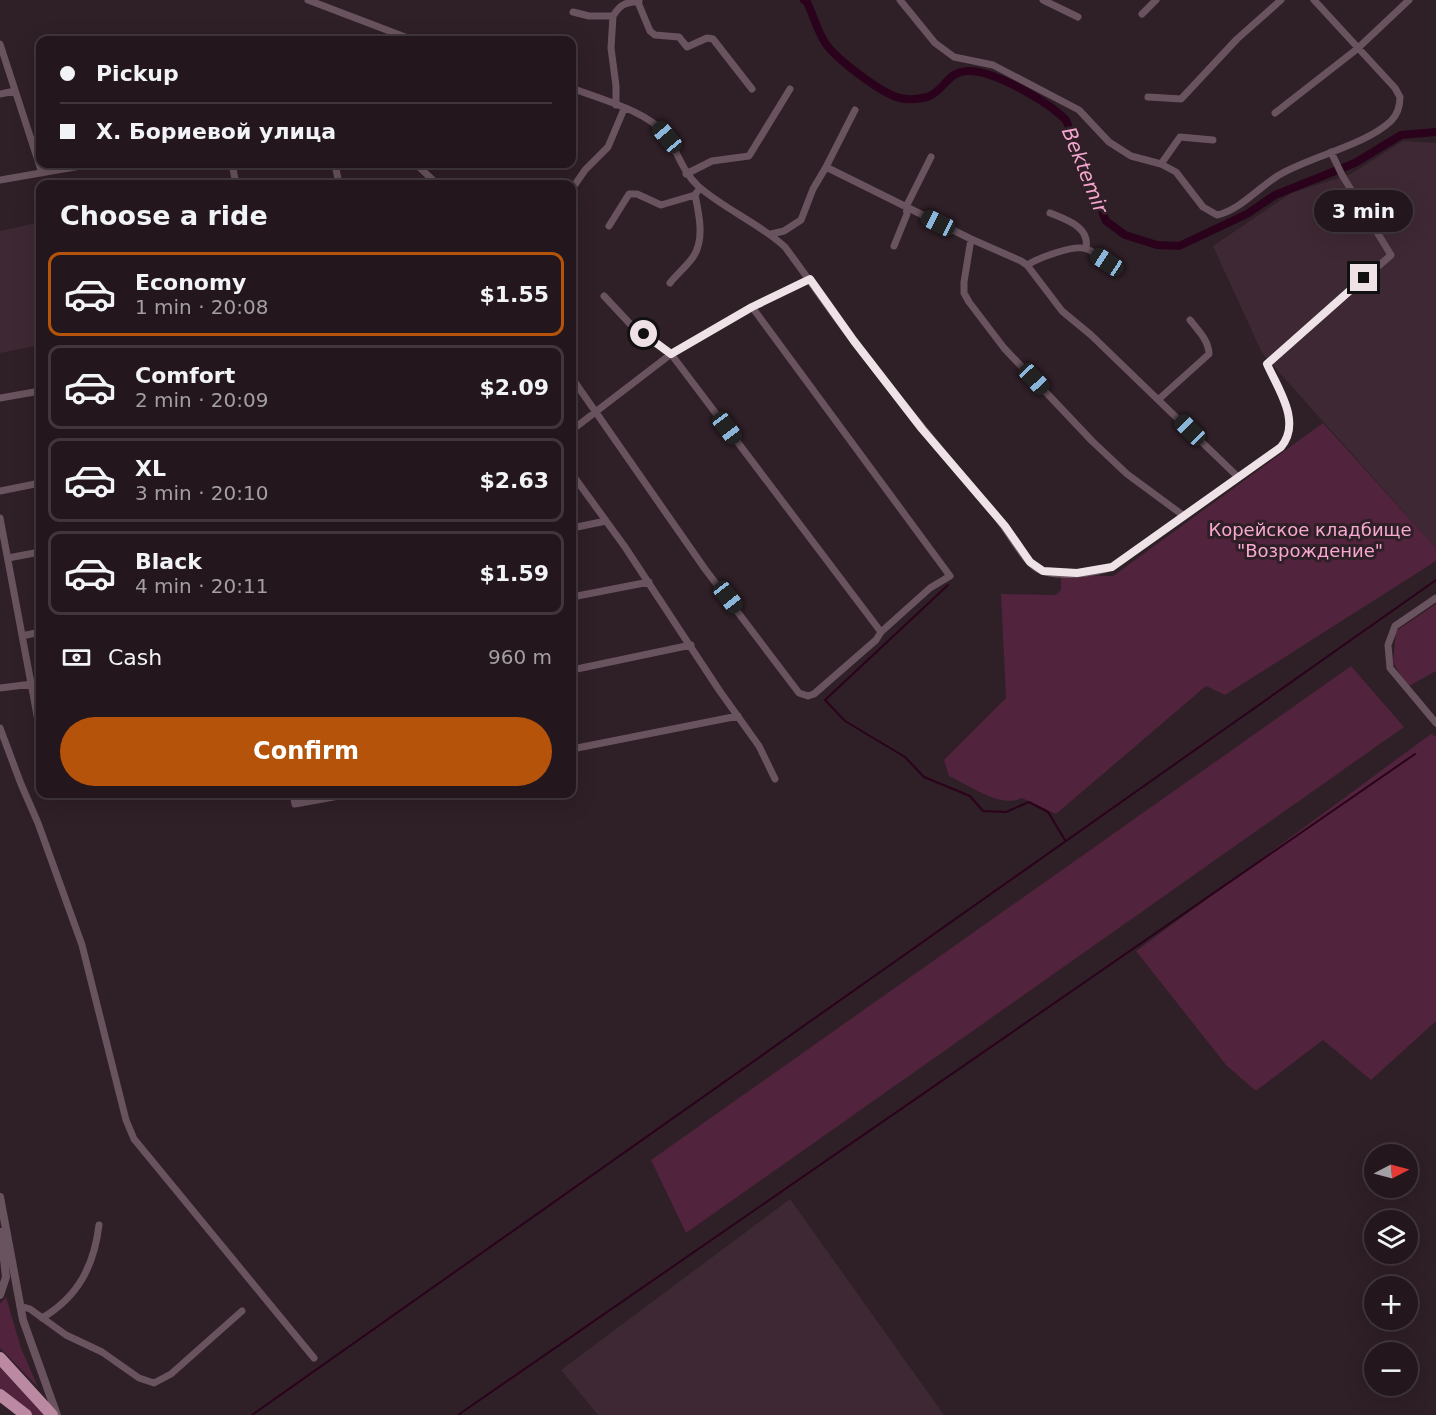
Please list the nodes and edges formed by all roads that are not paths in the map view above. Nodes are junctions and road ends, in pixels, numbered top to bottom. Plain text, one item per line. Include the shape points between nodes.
1 (308, 0) edge
2 (900, 0) edge
3 (1043, 0) edge
4 (1156, 0) edge
5 (1281, 0) edge
6 (1314, 0) edge
7 (1409, 0) edge
8 (639, 1) edge
9 (573, 12) dead end
10 (1142, 14) dead end
11 (613, 16) junction
12 (1078, 16) dead end
13 (402, 36) edge
14 (0, 44) edge
15 (1357, 49) junction
16 (752, 89) dead end
17 (790, 89) dead end
18 (576, 90) edge
19 (15, 91) junction
20 (0, 94) edge
21 (1148, 97) dead end
22 (616, 105) junction
23 (624, 109) junction
24 (855, 111) dead end
25 (1275, 113) dead end
26 (1213, 140) dead end
27 (1331, 152) junction
28 (36, 155) edge
29 (931, 157) dead end
30 (1161, 164) junction
31 (826, 167) junction
32 (40, 168) edge
33 (70, 168) edge
34 (420, 168) edge
35 (42, 173) junction
36 (686, 174) junction
37 (0, 180) edge
38 (433, 180) edge
39 (576, 183) edge
40 (699, 187) junction
41 (695, 195) junction
42 (906, 207) junction
43 (1050, 213) dead end
44 (609, 226) dead end
45 (771, 234) junction
46 (971, 239) junction
47 (894, 246) dead end
48 (1086, 248) junction
49 (1107, 262) dead end
50 (1027, 265) junction
51 (810, 279) junction
52 (670, 283) dead end
53 (604, 296) dead end
54 (752, 307) junction
55 (1190, 320) dead end
56 (671, 354) junction
57 (576, 384) edge
58 (36, 392) edge
59 (0, 398) edge
60 (1159, 399) junction
61 (596, 413) junction
62 (576, 427) edge
63 (1238, 477) junction
64 (576, 480) edge
65 (36, 484) edge
66 (0, 490) edge
67 (1184, 516) junction
68 (0, 518) edge
69 (606, 521) junction
70 (576, 527) edge
71 (36, 553) edge
72 (8, 558) junction
73 (649, 582) junction
74 (576, 596) edge
75 (1436, 598) edge
76 (881, 632) junction
77 (36, 633) edge
78 (22, 636) junction
79 (691, 645) junction
80 (576, 669) edge
81 (32, 684) junction
82 (0, 688) edge
83 (36, 696) edge
84 (738, 716) junction
85 (1436, 723) edge
86 (0, 728) edge
87 (576, 748) edge
88 (775, 779) dead end
89 (294, 798) edge
90 (328, 798) edge
91 (0, 1197) edge
92 (99, 1225) dead end
93 (0, 1229) edge
94 (0, 1294) edge
95 (20, 1306) junction
96 (242, 1311) dead end
97 (42, 1318) junction
98 (0, 1358) edge
99 (314, 1358) dead end
100 (0, 1395) edge
101 (0, 1402) edge
102 (14, 1415) edge
103 (26, 1415) edge
104 (55, 1415) edge

1 - 13 street
2 - 30 street via 935,43 954,57 993,65 1079,110 1109,142 1131,156
3 - 12 street
4 - 10 street
5 - 21 street via 1237,39 1181,99
6 - 15 street
7 - 15 street
8 - 11 street via 619,6
8 - 16 street via 647,27 655,35 679,37 687,47 713,39
9 - 11 street
11 - 22 street via 611,48
14 - 19 street
15 - 25 street
15 - 27 street via 1400,97 1397,114 1374,132
17 - 36 street via 749,156 712,161
18 - 22 street
19 - 20 street
19 - 28 street
22 - 23 street
23 - 36 street via 658,127
23 - 39 street via 608,147
24 - 31 street
26 - 30 street via 1180,137
27 - 30 street via 1279,175 1217,215 1203,207 1176,172
27 - 63 street via 1391,255 1267,364 1290,417 1288,438
29 - 42 street
31 - 42 street
31 - 45 street via 801,220
32 - 35 street
33 - 35 street
34 - 38 street
35 - 37 street
36 - 40 street
40 - 41 street
40 - 45 street
41 - 44 street via 661,205 629,194
41 - 52 street via 700,234 697,249
42 - 46 street
42 - 47 street via 907,214
43 - 48 street via 1084,231 1088,239
45 - 51 street
46 - 50 street
46 - 67 street via 964,293 983,320 1092,441 1127,474
48 - 49 street
48 - 50 street
50 - 60 street via 1062,311
51 - 54 street
51 - 67 street via 875,368 1035,568 1056,573 1104,570
53 - 56 street via 633,327
54 - 56 street
54 - 76 street via 950,576 930,588
55 - 60 street via 1202,335 1209,354
56 - 61 street
56 - 76 street
57 - 61 street
58 - 59 street
60 - 63 street
61 - 62 street
61 - 76 street via 705,569 799,693 814,694
63 - 67 street
64 - 69 street
65 - 66 street
68 - 72 street
69 - 70 street
69 - 73 street
71 - 72 street
72 - 78 street
73 - 74 street
73 - 79 street
75 - 85 street via 1395,626 1388,645 1390,668
77 - 78 street
78 - 81 street
79 - 80 street
79 - 84 street
81 - 82 street
81 - 83 street
84 - 87 street
84 - 88 street
86 - 99 street via 82,945 134,1139
89 - 90 street via 296,804
91 - 95 street
92 - 97 street via 97,1246 84,1276 72,1295
93 - 94 street via 6,1278
95 - 97 street
95 - 104 street
96 - 97 street via 171,1374 154,1383
98 - 104 highway
100 - 103 highway
101 - 102 highway

